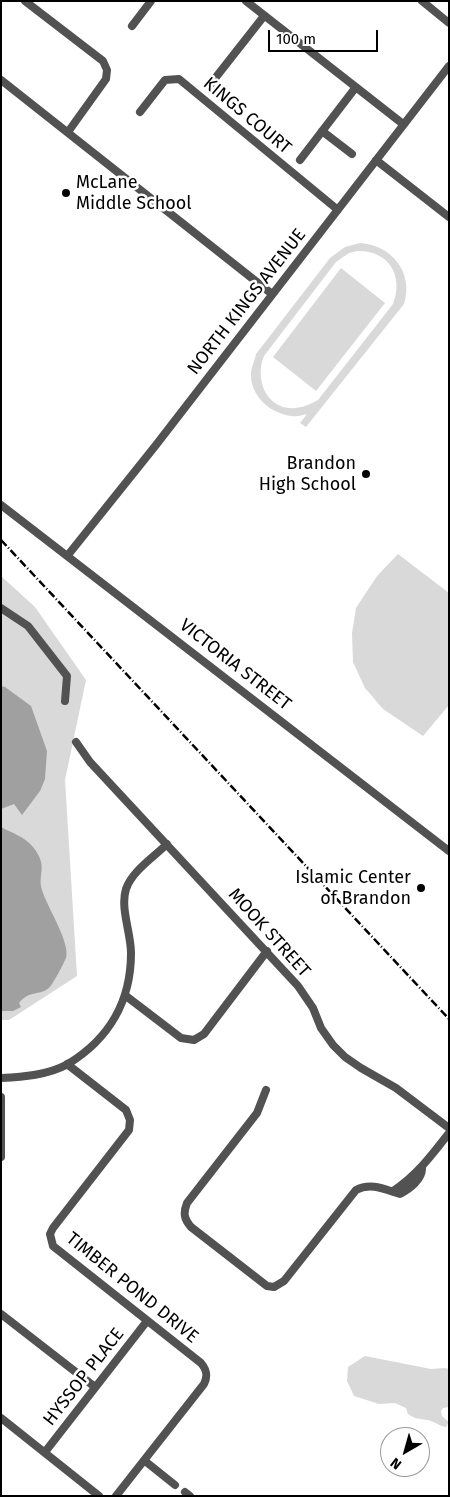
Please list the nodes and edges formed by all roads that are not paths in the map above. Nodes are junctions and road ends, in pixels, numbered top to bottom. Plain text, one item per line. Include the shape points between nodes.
1 (26, 1) edge
2 (151, 1) edge
3 (246, 1) edge
4 (422, 1) edge
5 (264, 16) junction
6 (449, 23) edge
7 (132, 26) dead end
8 (449, 66) edge
9 (442, 75) junction
10 (1, 80) edge
11 (449, 80) edge
12 (209, 86) dead end
13 (356, 87) junction
14 (140, 112) dead end
15 (403, 124) junction
16 (322, 130) junction
17 (68, 132) junction
18 (352, 154) dead end
19 (300, 160) dead end
20 (376, 160) junction
21 (338, 210) junction
22 (449, 217) edge
23 (272, 294) junction
24 (1, 505) edge
25 (68, 555) junction
26 (1, 608) edge
27 (65, 701) dead end
28 (76, 742) dead end
29 (167, 844) junction
30 (449, 851) edge
31 (267, 951) junction
32 (126, 996) junction
33 (67, 1064) junction
34 (1, 1078) edge
35 (266, 1090) dead end
36 (1, 1097) edge
37 (449, 1128) edge
38 (449, 1133) edge
39 (1, 1157) edge
40 (1, 1314) edge
41 (147, 1321) junction
42 (95, 1387) junction
43 (1, 1418) edge
44 (45, 1452) junction
45 (145, 1461) junction
46 (175, 1485) dead end
47 (99, 1496) edge
48 (116, 1496) edge

1 - 17 street via 103,61 108,70 106,79
2 - 7 street
3 - 5 street
4 - 6 street
5 - 12 street
5 - 13 street
8 - 9 street, NORTH KINGS AVENUE
9 - 11 street
9 - 15 street, NORTH KINGS AVENUE
10 - 17 street
13 - 15 street
13 - 16 street
14 - 21 street, KINGS COURT via 164,80 179,79
15 - 20 street, NORTH KINGS AVENUE
16 - 18 street
16 - 19 street
17 - 23 street
20 - 21 street, NORTH KINGS AVENUE
20 - 22 street
21 - 23 street, NORTH KINGS AVENUE
23 - 25 street, NORTH KINGS AVENUE
24 - 25 street, VICTORIA STREET
25 - 30 street, VICTORIA STREET
26 - 27 street via 28,626 67,676
28 - 29 street, MOOK STREET via 90,762
29 - 31 street, MOOK STREET
29 - 32 street via 133,877 126,891 124,901 131,951
31 - 32 street via 204,1034 194,1040 181,1038
31 - 37 street, MOOK STREET via 307,997 333,1045
32 - 33 street via 104,1033
33 - 34 street via 43,1073
33 - 41 street, TIMBER POND DRIVE via 126,1110 130,1125 53,1228 50,1240 57,1251
35 - 38 street via 257,1113 187,1203 184,1215 191,1227 262,1282 274,1287 284,1281 356,1190 372,1186 400,1194 421,1175 422,1167
36 - 39 street
40 - 42 street
41 - 42 street, HYSSOP PLACE
41 - 45 street, TIMBER POND DRIVE via 201,1363 206,1379
42 - 44 street, HYSSOP PLACE
43 - 44 street
44 - 47 street
45 - 46 street
45 - 48 street, TIMBER POND DRIVE

